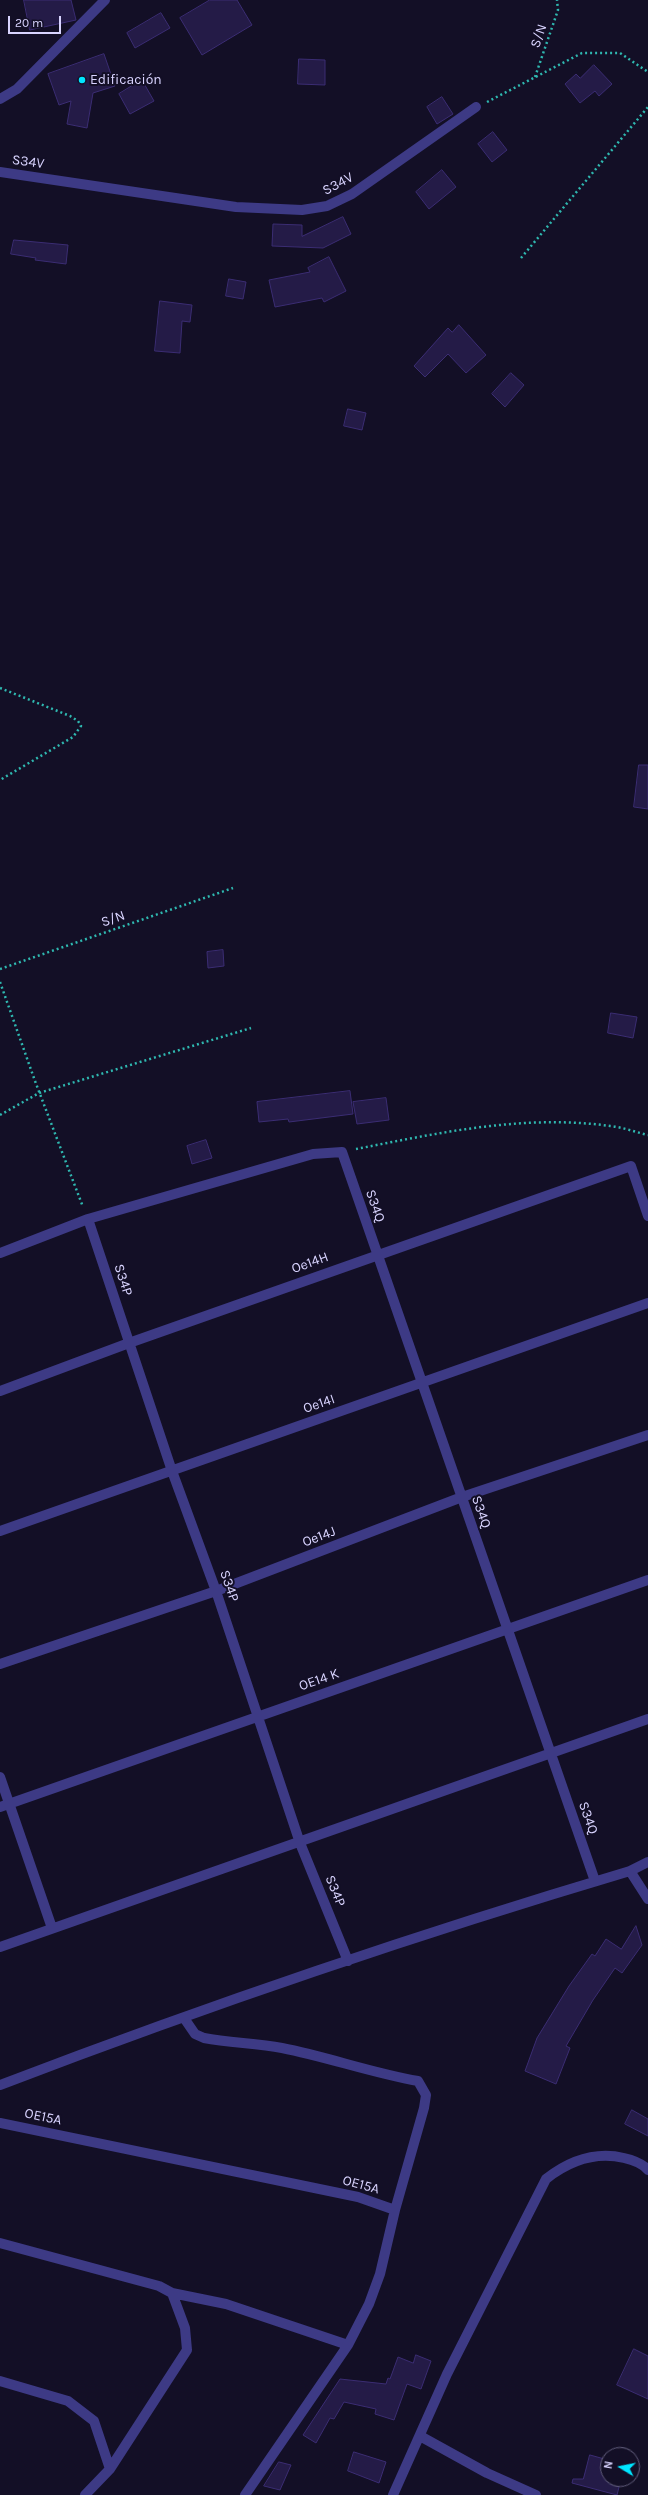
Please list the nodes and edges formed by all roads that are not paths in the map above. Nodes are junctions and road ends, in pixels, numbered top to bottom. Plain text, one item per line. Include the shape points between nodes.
1 (105, 0) edge
2 (0, 99) edge
3 (476, 108) road end
4 (0, 172) edge
5 (648, 1216) edge
6 (88, 1219) junction
7 (0, 1253) edge
8 (377, 1254) junction
9 (648, 1303) edge
10 (128, 1343) junction
11 (422, 1383) junction
12 (0, 1391) edge
13 (648, 1435) edge
14 (172, 1471) junction
15 (462, 1497) junction
16 (0, 1531) edge
17 (648, 1580) edge
18 (216, 1591) junction
19 (507, 1629) junction
20 (0, 1664) edge
21 (258, 1716) junction
22 (648, 1719) edge
23 (550, 1753) junction
24 (0, 1777) edge
25 (5, 1805) edge
26 (300, 1843) junction
27 (648, 1862) edge
28 (630, 1871) junction
29 (595, 1881) junction
30 (648, 1899) edge
31 (52, 1928) junction
32 (0, 1947) edge
33 (348, 1961) junction
34 (184, 2018) junction
35 (0, 2085) edge
36 (0, 2123) edge
37 (648, 2170) edge
38 (395, 2210) junction
39 (0, 2243) edge
40 (172, 2293) junction
41 (348, 2345) junction
42 (0, 2380) edge
43 (420, 2436) junction
44 (110, 2469) junction
45 (85, 2495) edge
46 (245, 2495) edge
47 (393, 2495) edge
48 (536, 2495) edge

1 - 2 street via 17,89
3 - 4 street, S34V via 352,194 328,206 302,210 236,207
5 - 8 street, Oe14H via 631,1166
6 - 7 street
6 - 8 street, S34Q via 313,1154 342,1152
6 - 10 street, S34P
8 - 10 street, Oe14H
8 - 11 street, S34Q
9 - 11 street, Oe14I
10 - 12 street, Oe14H
10 - 14 street, S34P
11 - 14 street, Oe14I
11 - 15 street, S34Q
13 - 15 street, Oe14J
14 - 16 street, Oe14I
14 - 18 street, S34P
15 - 18 street, Oe14J
15 - 19 street, S34Q
17 - 19 street, OE14 K
18 - 20 street, Oe14J
18 - 21 street, S34P
19 - 21 street, OE14 K
19 - 23 street, S34Q
21 - 25 street, OE14 K
21 - 26 street, S34P
22 - 23 street
23 - 26 street
23 - 29 street, S34Q
24 - 25 street
25 - 31 street
26 - 31 street
26 - 33 street, S34P
27 - 28 street
28 - 29 street
28 - 30 street
29 - 33 street
31 - 32 street
33 - 34 street
34 - 35 street
34 - 38 street via 195,2034 204,2038 281,2048 346,2063 380,2075 418,2081 426,2096 424,2108
36 - 38 street, OE15A via 358,2197
37 - 43 street via 644,2165 630,2159 601,2155 571,2162 546,2180 447,2374
38 - 41 street via 380,2274 369,2304
39 - 40 street via 159,2286
40 - 41 street via 226,2304
40 - 44 street via 185,2328 187,2350
41 - 46 street
42 - 44 street via 68,2400 94,2421
43 - 47 street
43 - 48 street via 487,2473
44 - 45 street

